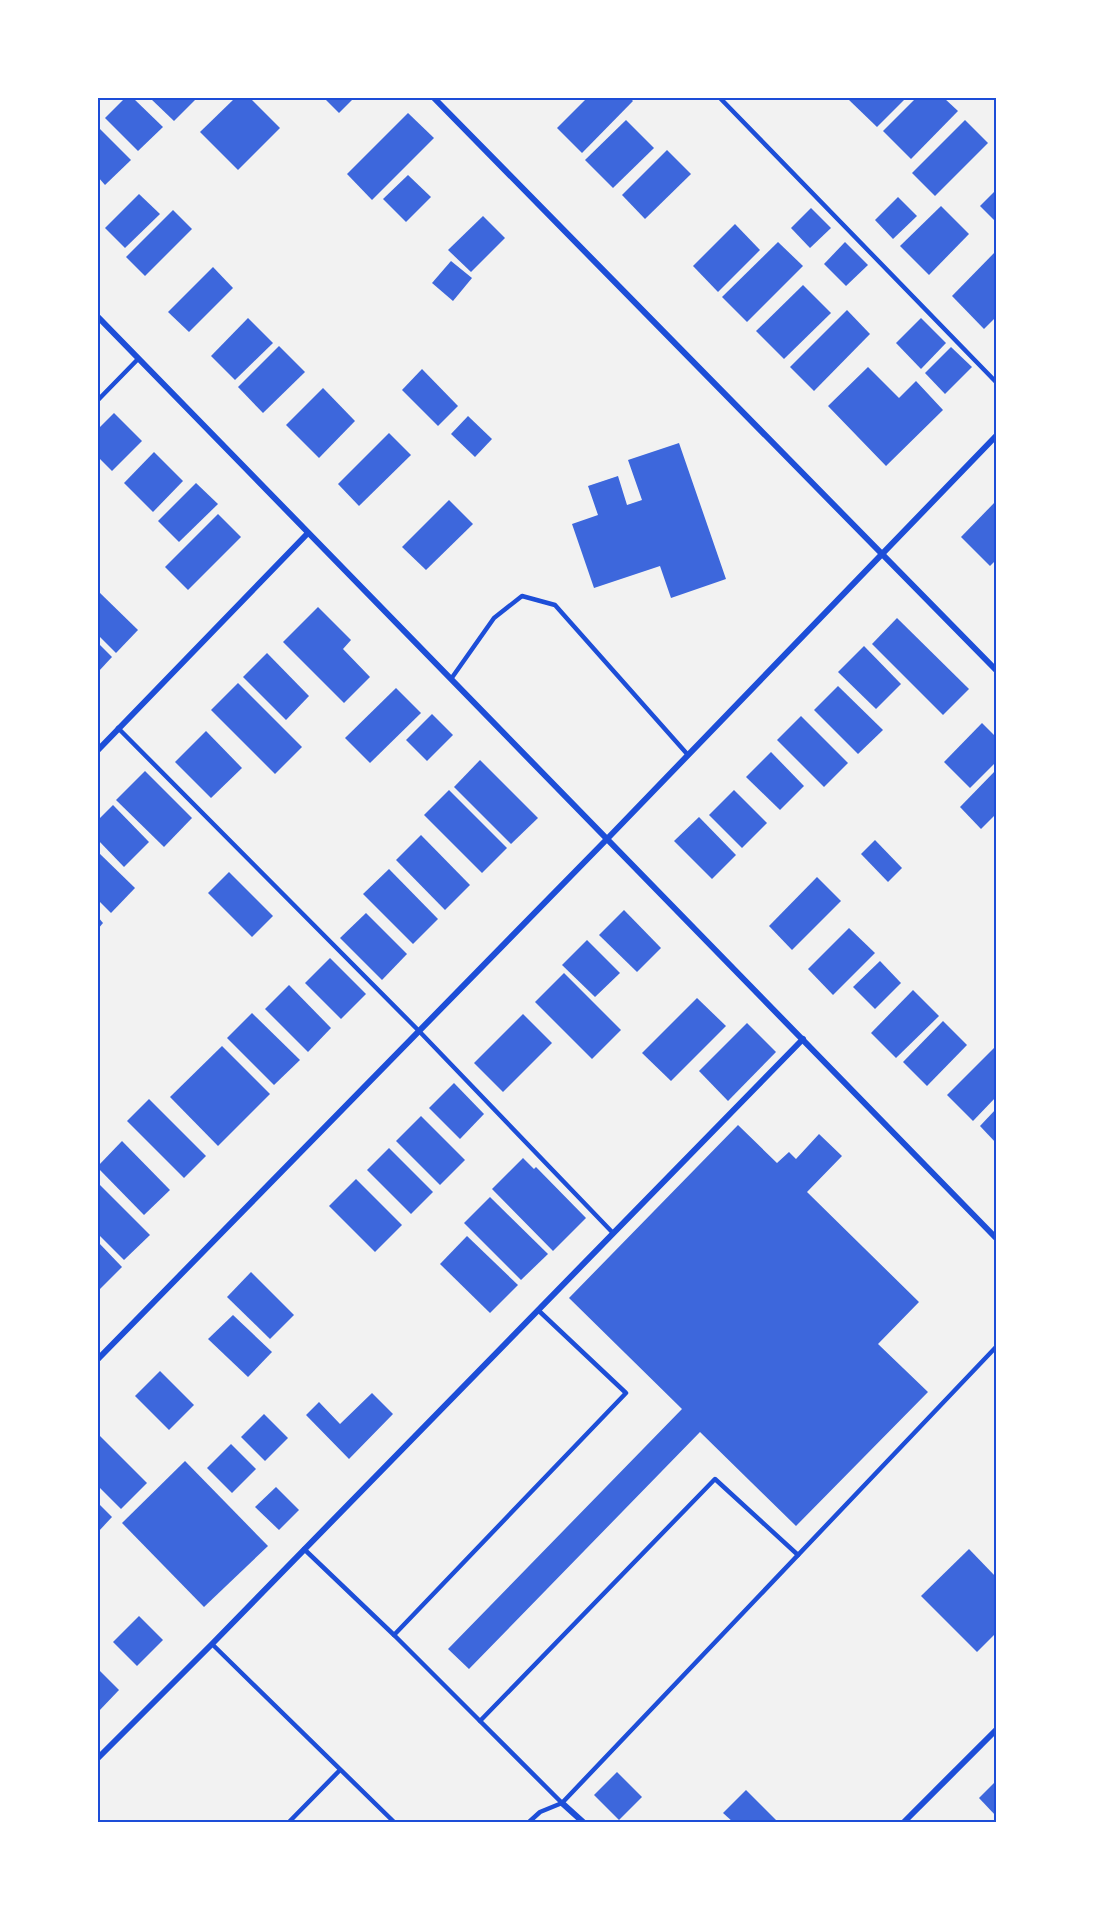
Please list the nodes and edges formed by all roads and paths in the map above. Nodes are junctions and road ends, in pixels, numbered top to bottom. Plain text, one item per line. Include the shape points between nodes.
1 (434, 98) edge
2 (720, 98) edge
3 (98, 317) edge
4 (138, 359) junction
5 (996, 382) edge
6 (98, 400) edge
7 (996, 435) edge
8 (307, 534) junction
9 (882, 553) junction
10 (996, 670) edge
11 (451, 680) junction
12 (118, 728) junction
13 (98, 750) edge
14 (688, 754) junction
15 (608, 838) junction
16 (419, 1031) junction
17 (803, 1038) junction
18 (613, 1233) junction
19 (996, 1238) edge
20 (538, 1310) junction
21 (996, 1347) edge
22 (98, 1359) edge
23 (304, 1549) junction
24 (798, 1555) junction
25 (394, 1635) junction
26 (212, 1644) junction
27 (480, 1721) junction
28 (996, 1730) edge
29 (98, 1758) edge
30 (339, 1770) junction
31 (562, 1803) junction
32 (290, 1822) edge
33 (394, 1822) edge
34 (530, 1822) edge
35 (583, 1822) edge
36 (904, 1822) edge

1 - 9 street
2 - 5 lane
3 - 4 street
4 - 6 lane
4 - 8 street
7 - 9 street
8 - 11 street
8 - 12 street
9 - 10 street
9 - 14 street
11 - 14 lane via 494,618 522,596 555,605
11 - 15 street
12 - 13 street
12 - 16 lane
14 - 15 street
15 - 16 street
15 - 17 street
16 - 18 lane
16 - 22 street
17 - 18 street
17 - 19 street
18 - 20 street
20 - 23 street
20 - 25 lane via 626,1393
21 - 24 lane
23 - 25 lane
23 - 26 street
24 - 27 lane via 715,1479
24 - 31 lane
25 - 27 lane
26 - 29 street
26 - 30 lane
27 - 31 lane
28 - 36 street
30 - 32 lane
30 - 33 lane
31 - 34 lane via 540,1812
31 - 35 street

